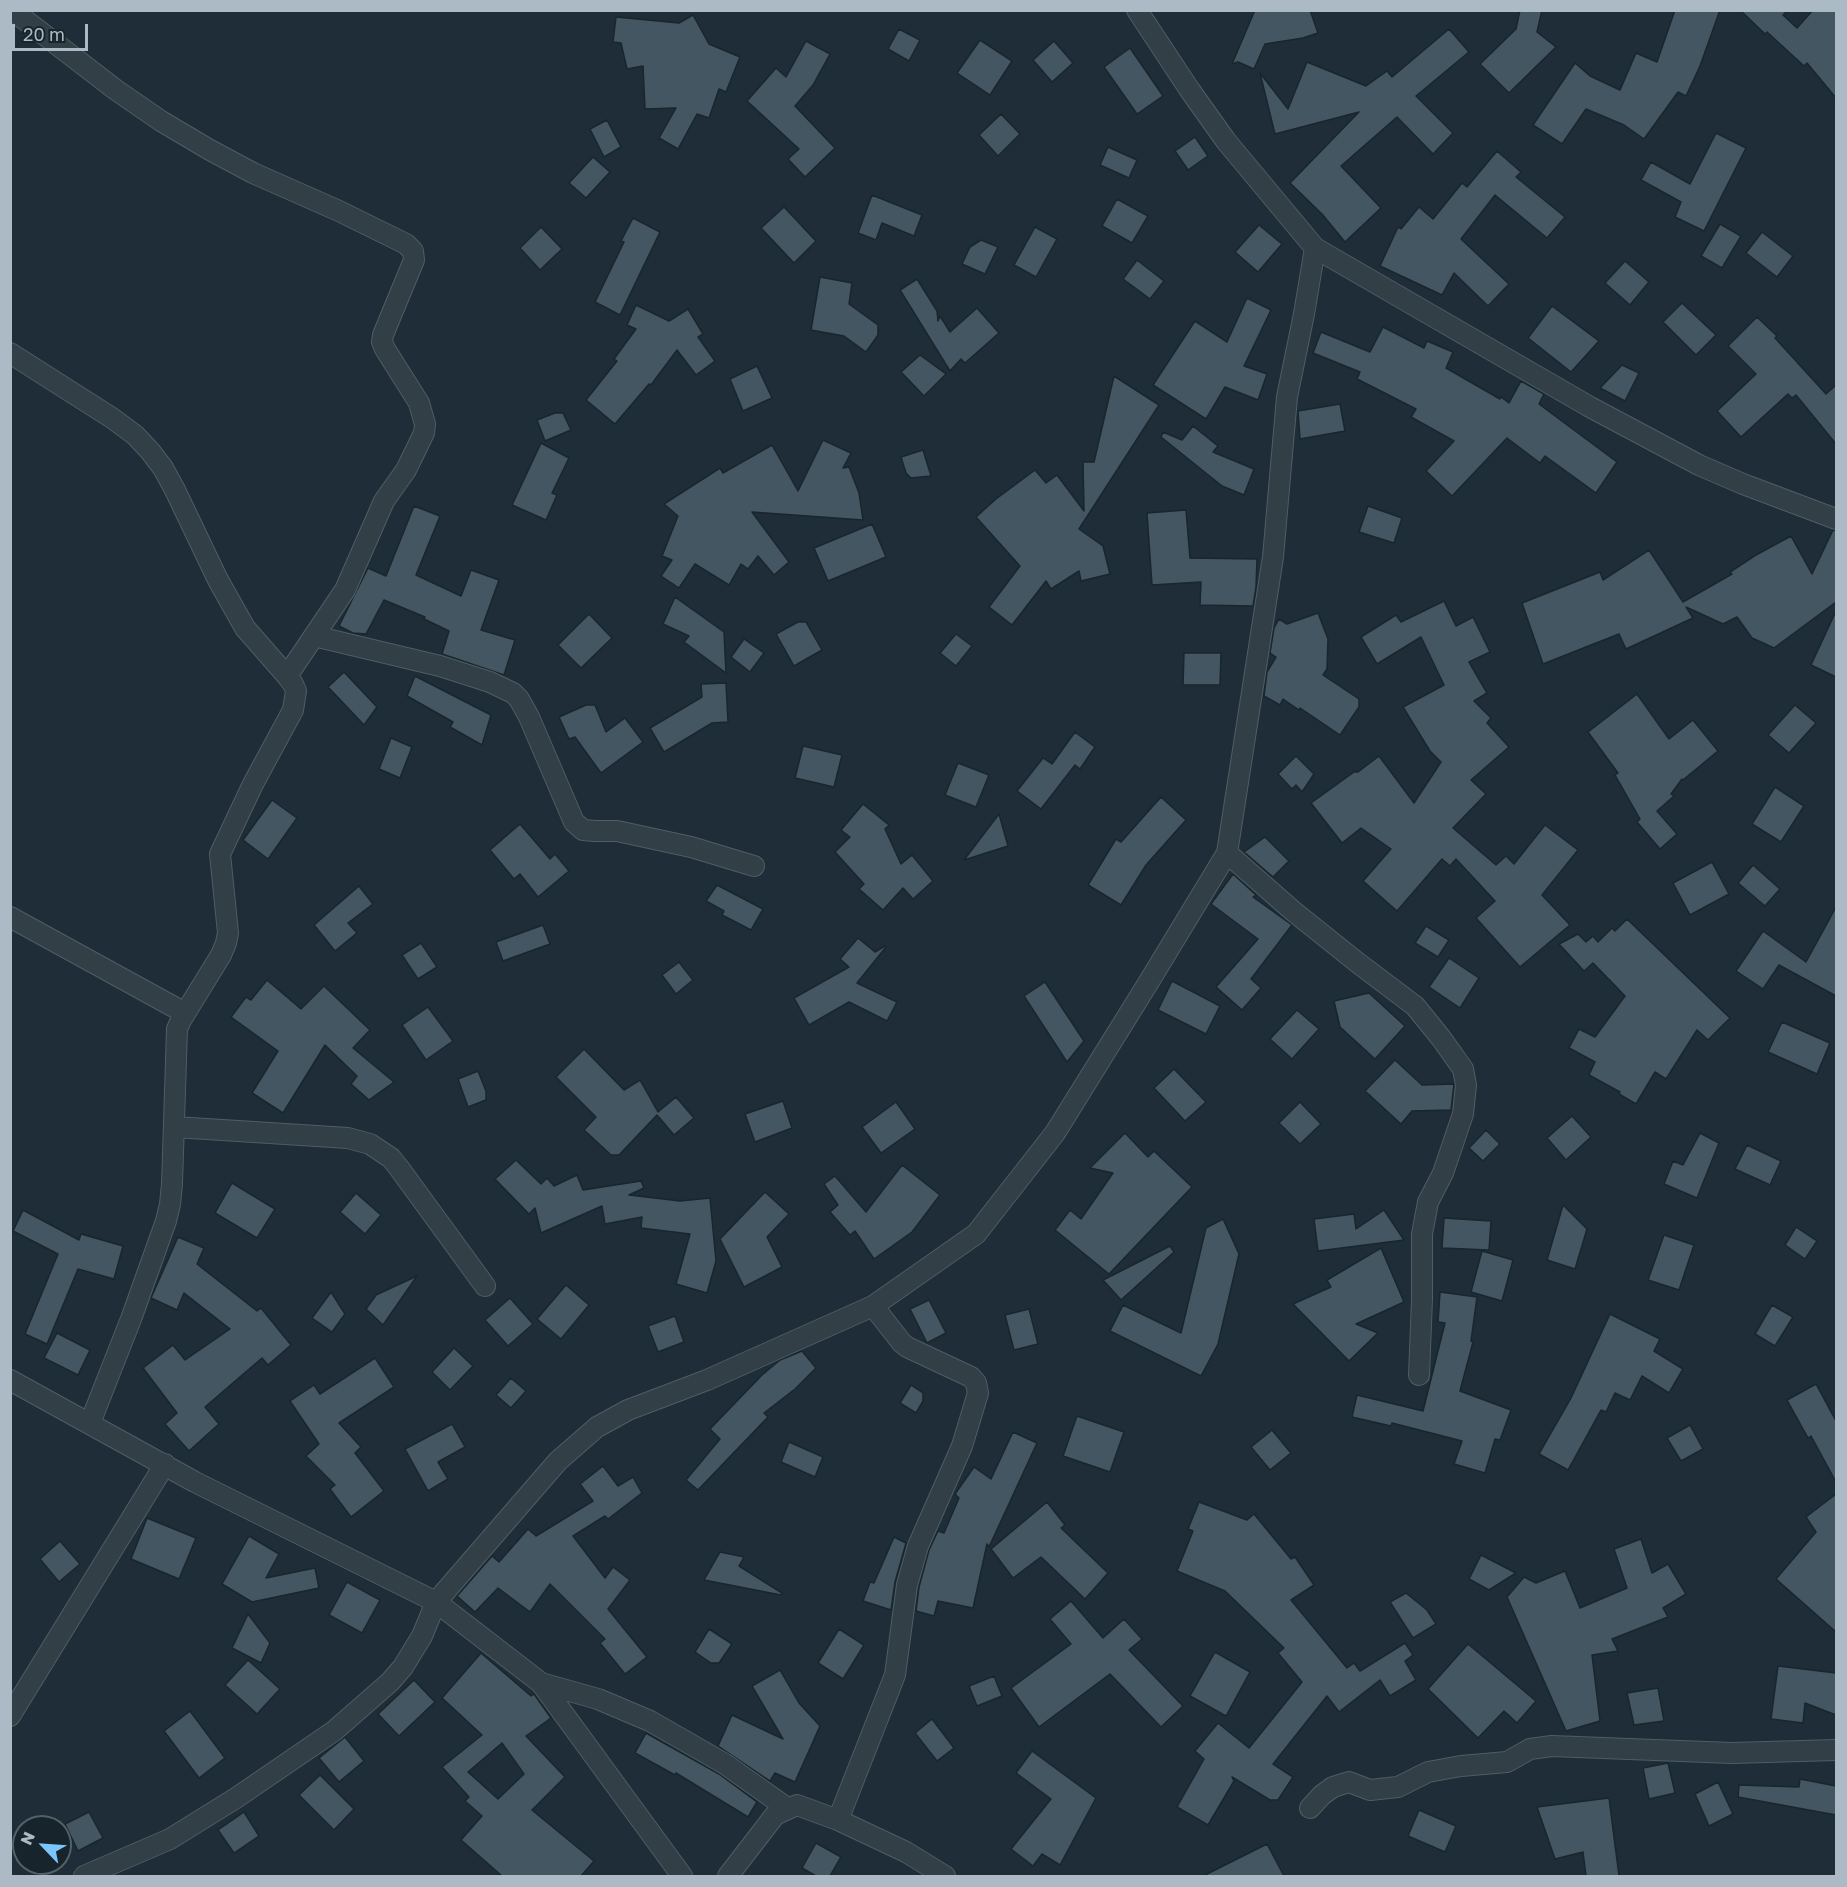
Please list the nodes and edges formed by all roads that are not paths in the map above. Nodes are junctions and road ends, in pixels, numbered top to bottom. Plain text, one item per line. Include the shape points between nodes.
1 (12, 10) edge
2 (1137, 10) edge
3 (1315, 248) junction
4 (10, 353) edge
5 (1836, 519) edge
6 (314, 636) junction
7 (287, 676) junction
8 (1227, 853) junction
9 (754, 866) dead end
10 (10, 917) edge
11 (185, 1013) junction
12 (174, 1128) junction
13 (485, 1286) dead end
14 (873, 1306) junction
15 (1419, 1375) dead end
16 (10, 1380) edge
17 (90, 1423) junction
18 (165, 1464) junction
19 (436, 1602) junction
20 (541, 1683) junction
21 (10, 1716) edge
22 (1836, 1750) edge
23 (787, 1808) junction
24 (1311, 1808) dead end
25 (838, 1820) junction
26 (84, 1876) edge
27 (682, 1876) edge
28 (728, 1876) edge
29 (945, 1876) edge

1 - 6 street via 116,90 180,133 413,250 414,260 382,342 419,404 424,433 406,470 384,501 345,590
2 - 3 street via 1226,141
3 - 5 street via 1699,465
3 - 8 street via 1287,397 1273,557
4 - 7 street via 112,418 150,452 175,490 245,628
6 - 7 street
6 - 9 street via 440,666 513,693 529,717 574,822 583,830 617,831
7 - 11 street via 296,691 293,710 220,854 226,943
8 - 14 street via 1054,1133 976,1234
8 - 15 street via 1293,911 1415,1006 1463,1069 1463,1114 1443,1173 1428,1202 1422,1234
10 - 11 street
11 - 12 street via 177,1029
12 - 13 street via 348,1138 370,1144 391,1158
12 - 17 street via 166,1221
14 - 19 street via 707,1380 628,1410 597,1427 558,1461
14 - 25 street via 907,1347 971,1377 978,1393 962,1446 918,1546 907,1585 895,1675
16 - 17 street
17 - 18 street
18 - 19 street
18 - 21 street
19 - 20 street
19 - 26 street via 403,1667 334,1731 170,1839
20 - 23 street via 598,1699 650,1721 725,1764
20 - 27 street
22 - 24 street via 1731,1753 1552,1746 1530,1749 1507,1762 1428,1772 1398,1787 1370,1790 1349,1782 1333,1786
23 - 25 street via 797,1805
23 - 28 street via 775,1815
25 - 29 street via 906,1852

